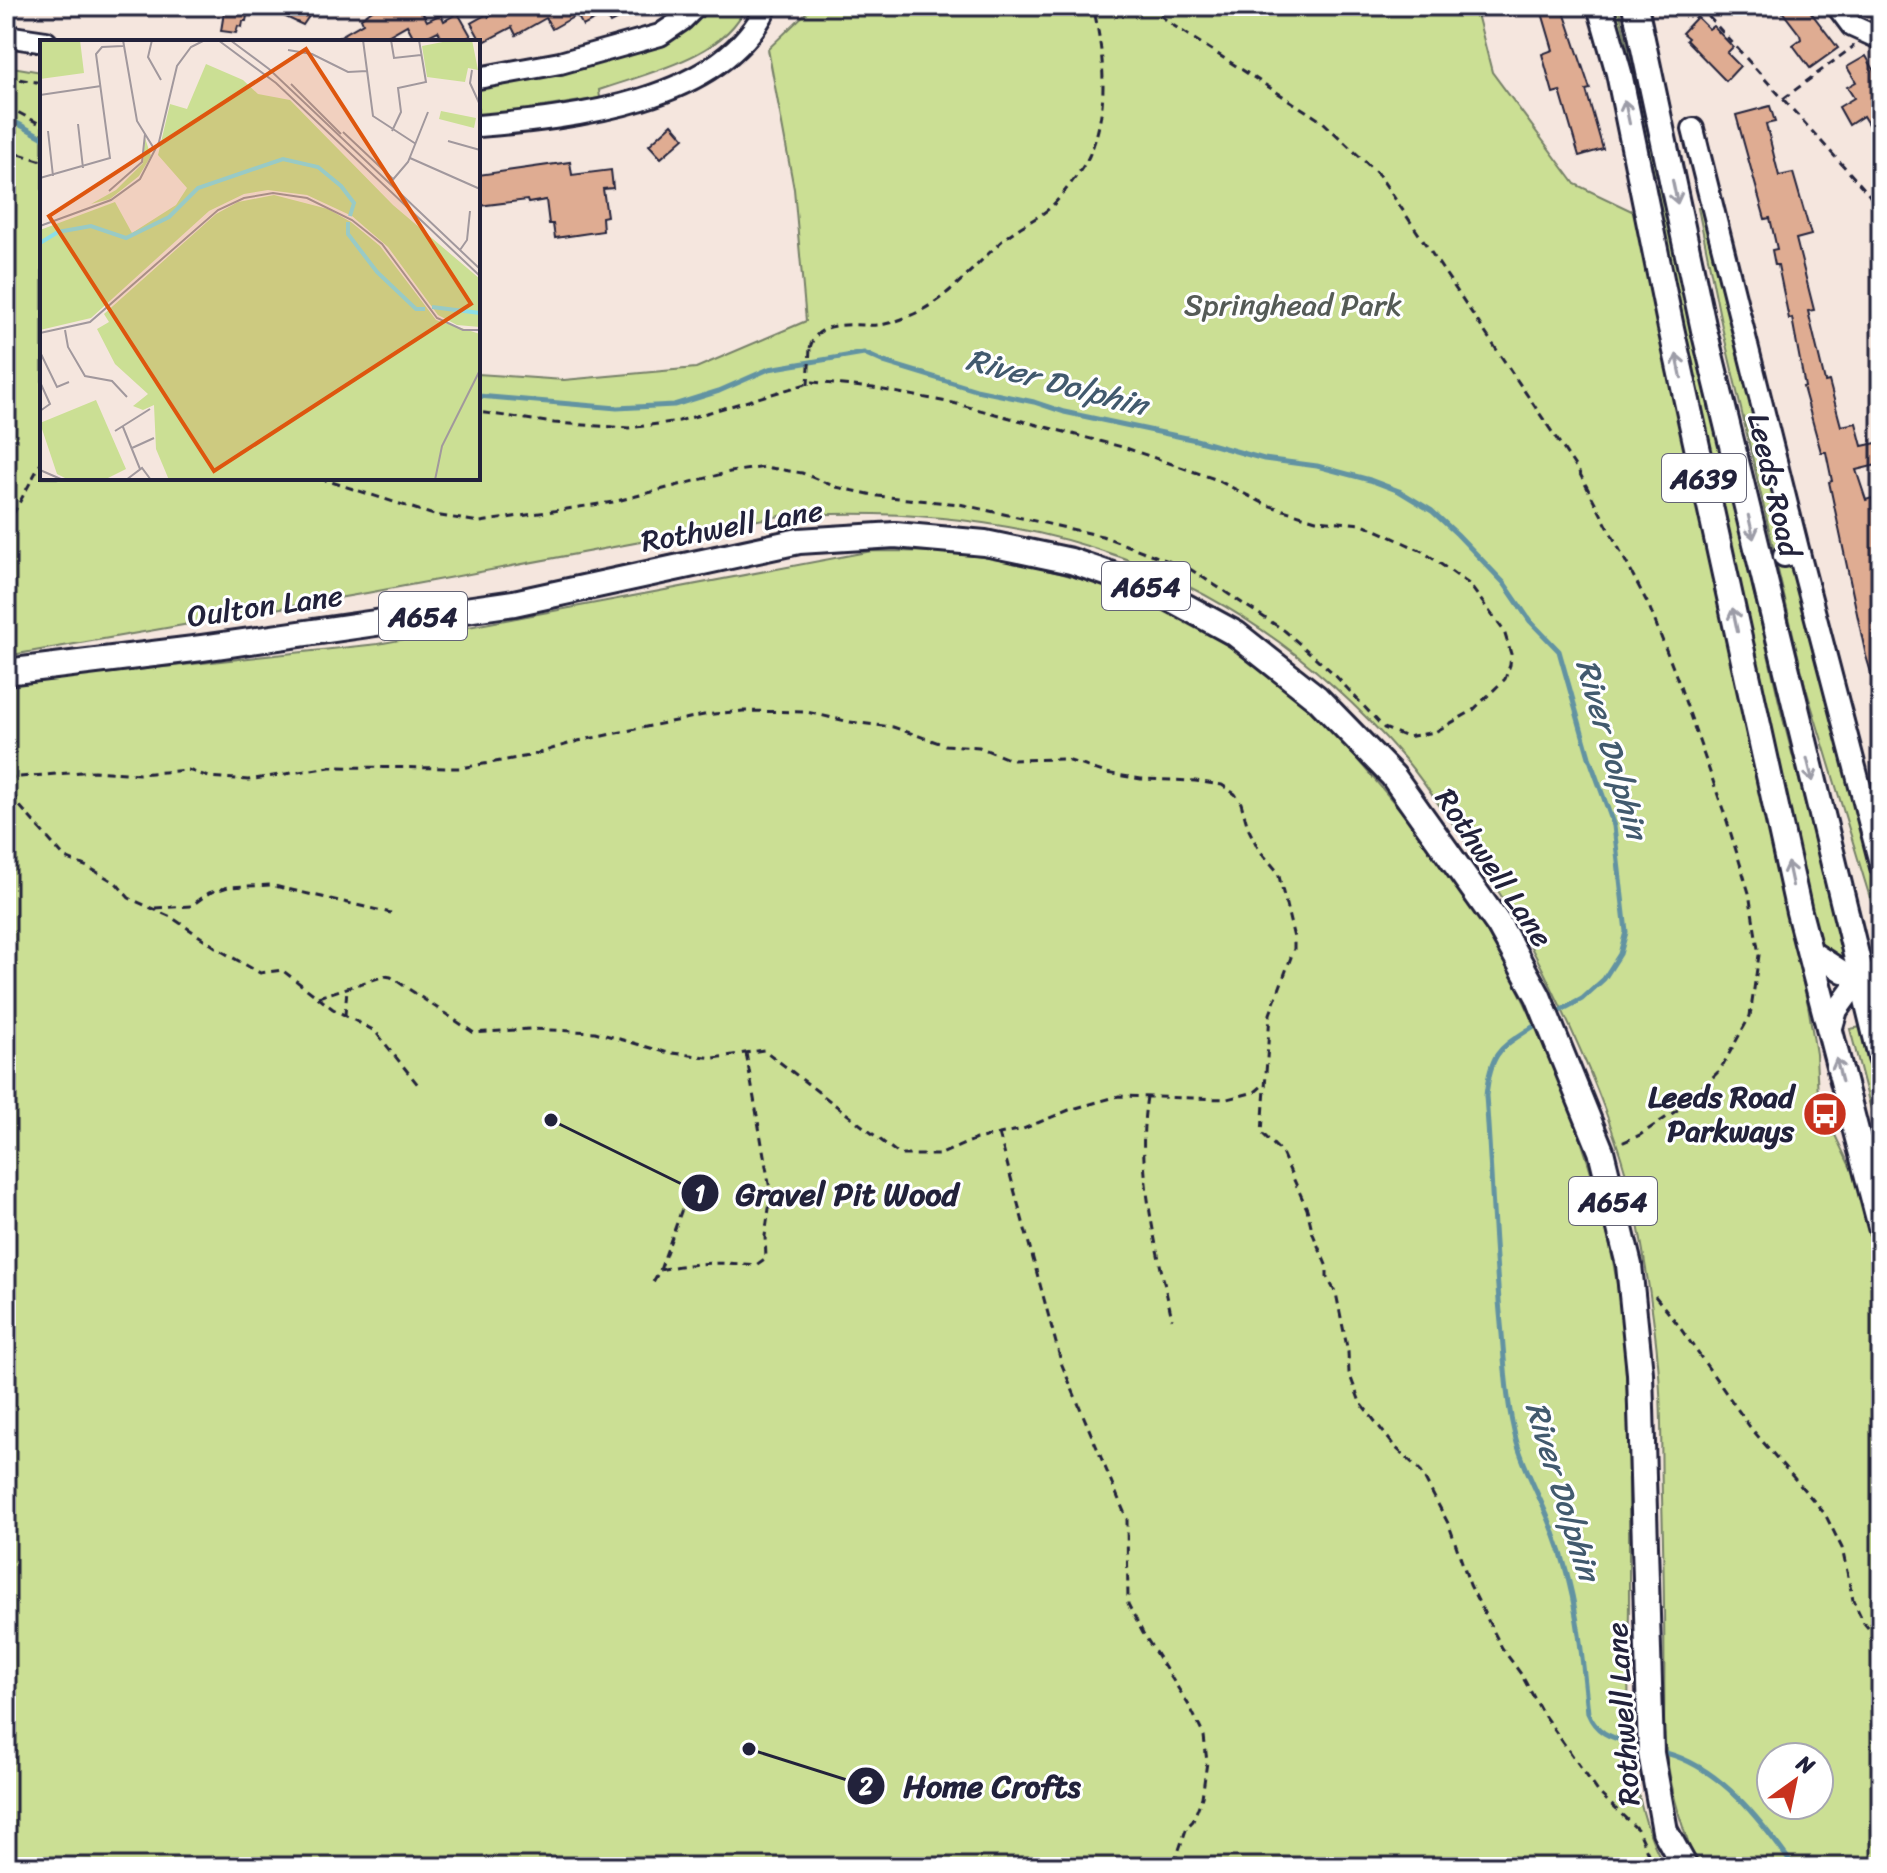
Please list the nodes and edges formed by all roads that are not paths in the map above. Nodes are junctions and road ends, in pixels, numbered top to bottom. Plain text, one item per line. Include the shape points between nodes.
1 (696, 6) edge
2 (767, 6) edge
3 (1600, 6) edge
4 (1635, 6) edge
5 (1837, 6) edge
6 (6, 36) edge
7 (1875, 36) edge
8 (40, 41) edge
9 (480, 78) edge
10 (480, 126) edge
11 (1693, 129) dead end
12 (580, 589) joint
13 (6, 672) edge
14 (1881, 867) edge
15 (1809, 950) junction
16 (1871, 974) edge
17 (1830, 1034) junction
18 (1881, 1057) edge
19 (1881, 1227) edge
20 (1685, 1867) edge

1 - 9 street via 660,35 560,63
2 - 10 street via 737,49 681,83 594,112
15 -> 3 main road, A639 via 1619,73
4 -> 16 main road, Leeds Road / A639 via 1704,330
5 - 7 street via 1852,26
6 - 8 street
11 - 14 street, Leeds Road via 1792,555
12 - 13 main road, Oulton Lane / A654 via 514,603
12 - 20 main road, Rothwell Lane / A654 via 799,541 895,535 985,543 1071,561 1153,589 1236,634 1317,698 1393,776 1499,925 1538,996 1601,1151 1629,1265 1640,1373 1652,1761 1665,1831
15 - 16 street via 1843,972
15 - 17 main road, A639
16 - 17 street via 1837,1010
16 - 18 main road, Leeds Road / A639
19 -> 17 main road, A639

